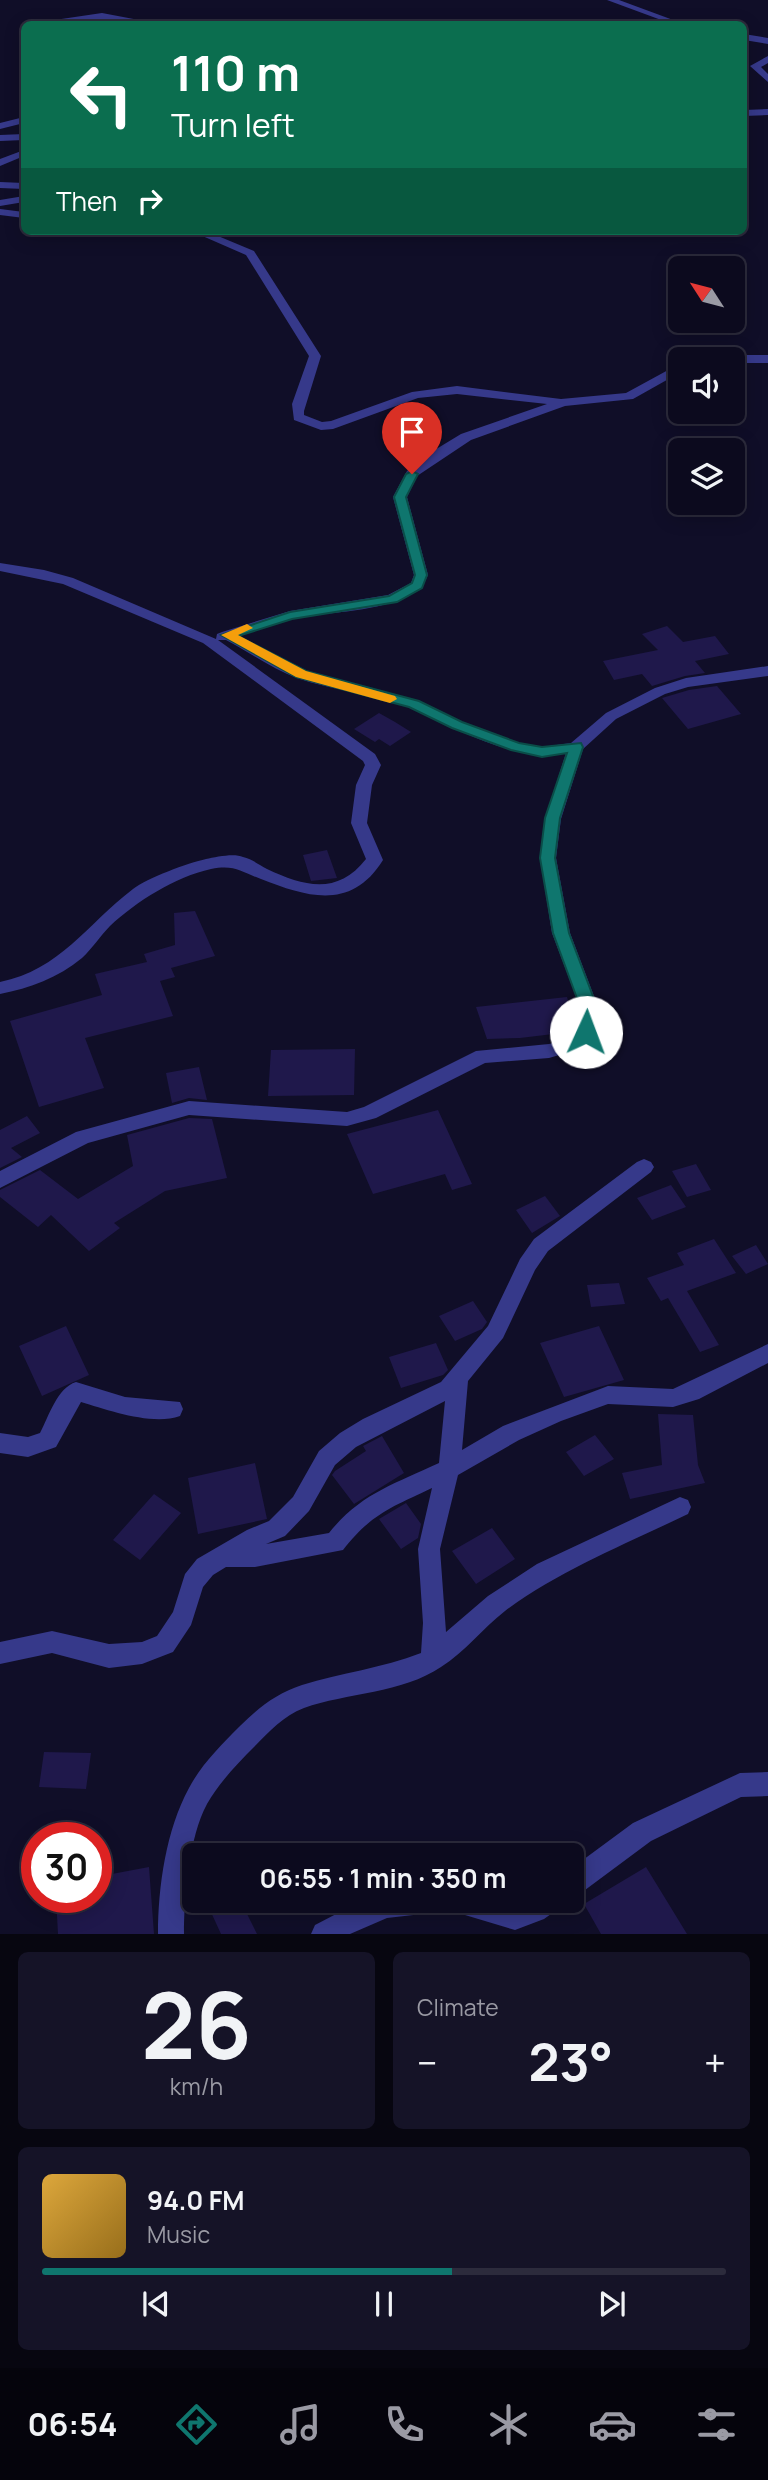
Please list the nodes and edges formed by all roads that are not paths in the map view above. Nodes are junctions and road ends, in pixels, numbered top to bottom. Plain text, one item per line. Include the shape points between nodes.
1 (611, 0) edge
2 (55, 21) edge
3 (135, 21) edge
4 (670, 21) edge
5 (747, 38) edge
6 (768, 41) edge
7 (768, 58) edge
8 (768, 79) edge
9 (768, 112) edge
10 (747, 113) edge
11 (21, 121) edge
12 (0, 126) edge
13 (21, 137) edge
14 (0, 138) edge
15 (21, 154) edge
16 (0, 163) edge
17 (0, 185) edge
18 (21, 186) edge
19 (21, 200) edge
20 (0, 203) edge
21 (0, 212) edge
22 (21, 215) edge
23 (206, 235) edge
24 (745, 359) edge
25 (768, 359) edge
26 (668, 374) edge
27 (563, 401) junction
28 (0, 567) edge
29 (227, 635) junction
30 (208, 640) junction
31 (768, 671) edge
32 (576, 747) junction
33 (0, 988) edge
34 (644, 1167) dead end
35 (0, 1180) edge
36 (768, 1353) edge
37 (458, 1378) junction
38 (172, 1409) dead end
39 (0, 1443) edge
40 (449, 1469) junction
41 (680, 1507) dead end
42 (221, 1556) junction
43 (0, 1653) edge
44 (432, 1660) junction
45 (768, 1784) edge
46 (584, 1875) edge
47 (361, 1913) edge
48 (496, 1913) edge
49 (533, 1913) edge
50 (171, 1934) edge
51 (324, 1934) edge

1 - 4 street
2 - 3 street via 102,16
5 - 6 street
7 - 8 street via 755,66
9 - 10 street
11 - 12 street
13 - 14 street
15 - 16 street
17 - 18 street
19 - 20 street
21 - 22 street
23 - 27 street via 250,253 315,356 312,374 295,408 298,417 311,424 333,425 416,395 457,390
24 - 25 street
26 - 27 street via 629,396
27 - 29 street via 466,437 412,474 400,497 421,575 417,585 392,599 290,615
28 - 30 street via 68,581
29 - 30 street
29 - 32 street via 301,674 414,704 516,747 542,752
30 - 33 street via 369,758 373,765 363,785 359,823 376,860 360,878 337,890 292,885 239,861 208,864 142,891 56,967 24,983
31 - 32 street via 660,691 611,716
32 - 35 street via 553,818 548,858 561,933 591,1012 586,1032 575,1044 549,1051 482,1056 369,1113 347,1119 189,1108 83,1137
34 - 37 street via 541,1245 496,1332
36 - 40 street via 673,1398 608,1395 564,1411 511,1433
37 - 40 street
37 - 42 street via 439,1395 348,1440 327,1458 301,1504 277,1530
38 - 39 street via 125,1406 76,1391 48,1440 28,1447
40 - 42 street via 372,1505 335,1543 255,1556
40 - 44 street via 429,1549 435,1623
41 - 44 street via 545,1572 496,1604
42 - 43 street via 193,1582 184,1617 155,1649 108,1656 52,1642
44 - 50 street via 389,1677 302,1698 272,1712 226,1757 198,1796 187,1824 171,1907
45 - 46 street via 740,1785 642,1832
47 - 51 street
48 - 49 street via 514,1920

